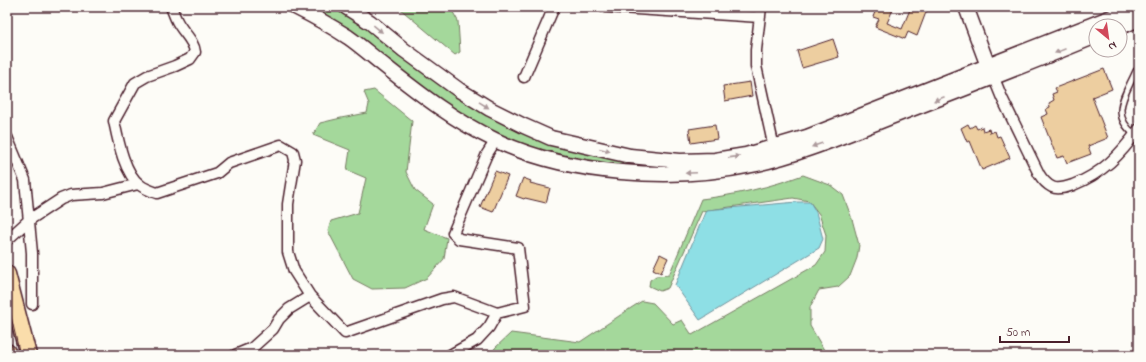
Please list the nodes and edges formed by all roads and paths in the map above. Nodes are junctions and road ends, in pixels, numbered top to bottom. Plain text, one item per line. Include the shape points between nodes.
1 (172, 7) edge
2 (295, 7) edge
3 (346, 7) edge
4 (554, 7) edge
5 (605, 7) edge
6 (966, 7) edge
7 (1137, 7) edge
8 (760, 12) edge
9 (1139, 19) edge
10 (1128, 24) edge
11 (1088, 39) edge
12 (1139, 70) edge
13 (991, 72) junction
14 (524, 77) dead end
15 (1137, 132) edge
16 (7, 138) edge
17 (496, 140) junction
18 (774, 148) junction
19 (138, 184) junction
20 (29, 220) junction
21 (7, 240) edge
22 (7, 274) edge
23 (310, 296) junction
24 (32, 304) dead end
25 (497, 313) junction
26 (7, 352) edge
27 (8, 355) edge
28 (28, 355) edge
29 (235, 355) edge
30 (450, 355) edge

1 - 19 street via 176,20 194,45 195,52 190,59 135,83 114,121 121,155
2 - 17 street via 348,38 440,108
3 -> 18 street via 370,22 459,90 490,109 550,138 630,156 680,161 746,155
4 - 14 street
5 - 8 street
6 - 13 street
7 - 13 street
8 - 18 street via 756,66
9 - 10 street
11 -> 13 street
12 - 15 lane via 1136,71 1120,108 1120,118 1128,130
13 - 15 street via 1039,174 1044,182 1053,188 1065,188 1087,180 1102,170
13 -> 17 street via 813,147 751,165 710,172 626,172 582,167 546,159
13 - 18 street
16 - 20 street via 24,180
17 - 25 street via 487,154 453,233 459,239 518,248 525,306
19 - 20 street via 103,193 71,195
19 - 23 street via 156,193 217,173 229,163 281,145 293,152 295,160 288,204 288,252 294,271
20 - 21 street
20 - 24 street
22 - 28 main road
23 - 25 street via 346,333 454,297
23 - 29 street via 289,309 273,329 252,348
25 - 30 street via 477,340
26 - 27 main road

